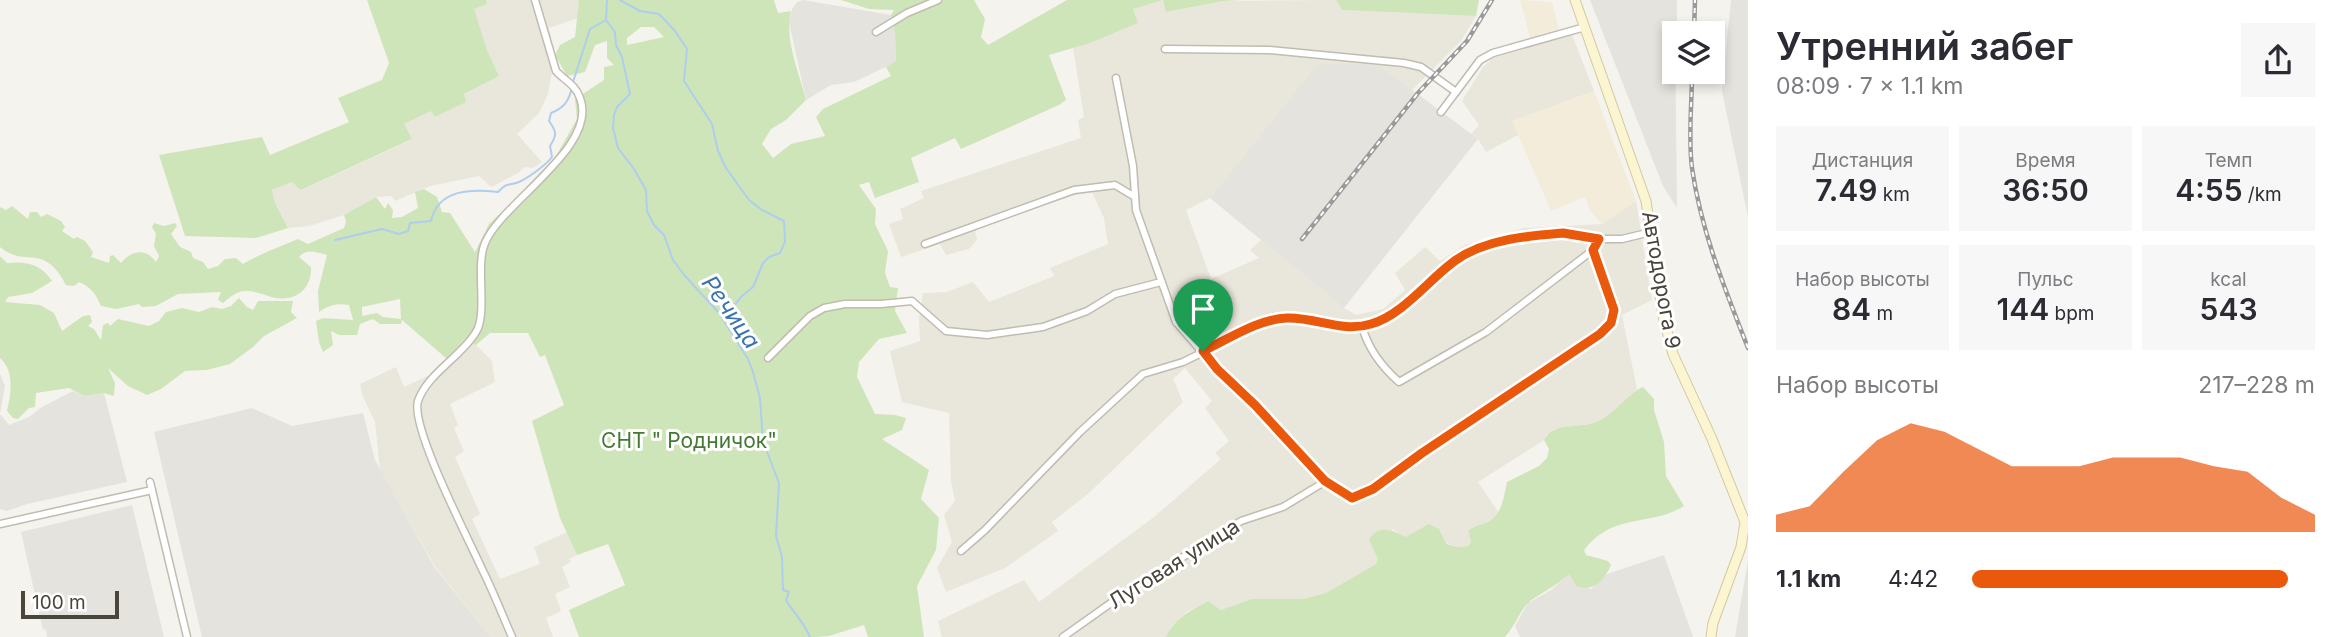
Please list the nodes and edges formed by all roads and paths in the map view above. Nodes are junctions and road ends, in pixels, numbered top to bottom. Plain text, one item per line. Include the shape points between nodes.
1 (535, 0) edge
2 (938, 0) edge
3 (1575, 0) edge
4 (1585, 27) junction
5 (876, 32) dead end
6 (1165, 49) dead end
7 (1116, 78) dead end
8 (1456, 92) junction
9 (1441, 112) dead end
10 (1135, 197) junction
11 (1651, 232) junction
12 (1599, 239) junction
13 (925, 244) dead end
14 (1593, 250) junction
15 (1161, 282) junction
16 (1362, 326) junction
17 (1203, 351) junction
18 (768, 358) dead end
19 (1325, 481) junction
20 (150, 482) dead end
21 (152, 490) junction
22 (0, 524) edge
23 (961, 551) dead end
24 (187, 637) edge
25 (512, 637) edge
26 (1063, 637) edge
27 (1711, 637) edge

1 - 25 street via 556,71 580,98 579,125 554,167 494,226 480,256 477,331 418,402 432,458
2 - 5 street
3 - 4 street, Автодорога 9
4 - 8 street via 1493,53 1480,60
4 - 11 street, Автодорога 9 via 1646,201
6 - 8 street via 1269,50 1404,63 1420,67
7 - 10 street
8 - 9 street
10 - 13 street via 1115,185 1074,190
10 - 15 street
11 - 12 street
11 - 27 street, Автодорога 9 via 1673,354 1745,522
12 - 14 street
12 - 16 street via 1563,233 1483,246 1457,259 1385,317
14 - 16 street via 1486,332 1399,382 1366,344
14 - 19 street via 1614,310 1611,323 1600,334 1373,489 1352,498
15 - 17 street via 1177,322
15 - 18 street via 1115,294 1087,311 1043,327 987,335 946,331 912,300 824,308
16 - 17 street via 1285,318 1258,325
17 - 19 street
17 - 23 street via 1143,374 1127,387
19 - 26 street, Луговая улица via 1283,508 1241,521
20 - 21 street
21 - 22 street
21 - 24 street

